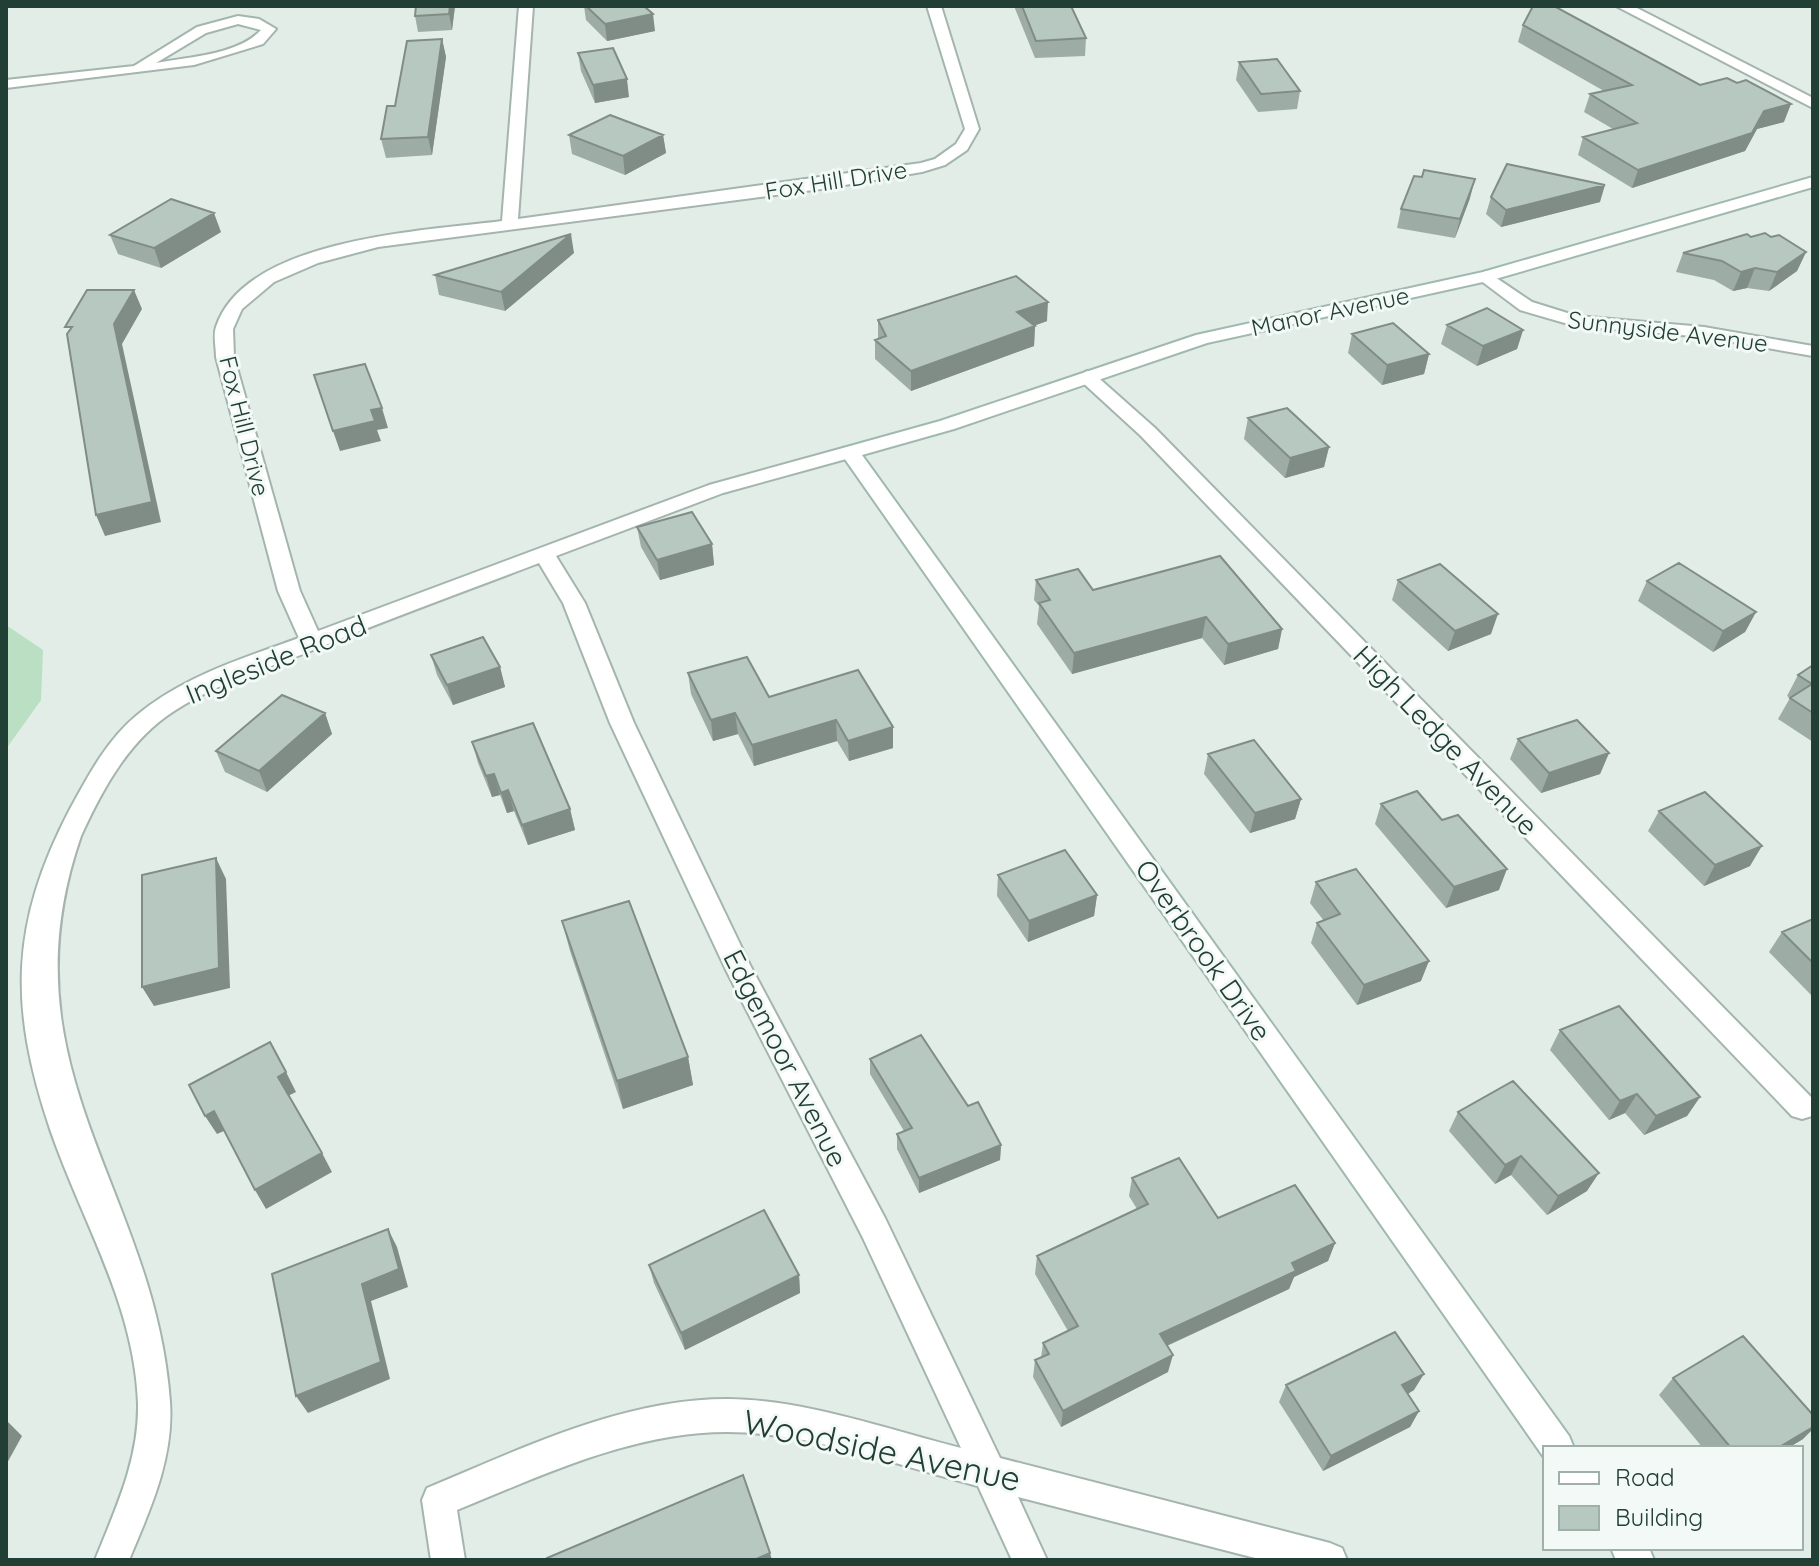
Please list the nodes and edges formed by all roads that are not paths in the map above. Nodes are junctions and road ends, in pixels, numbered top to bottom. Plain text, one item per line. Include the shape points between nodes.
1 (526, 6) edge
2 (934, 6) edge
3 (1623, 6) edge
4 (139, 69) junction
5 (6, 84) edge
6 (1813, 104) edge
7 (1813, 182) edge
8 (510, 223) junction
9 (1486, 276) junction
10 (1813, 351) edge
11 (1087, 377) junction
12 (850, 452) junction
13 (545, 555) junction
14 (312, 642) junction
15 (1802, 1107) dead end
16 (1556, 1446) edge
17 (989, 1472) junction
18 (112, 1560) edge
19 (448, 1560) edge
20 (1030, 1560) edge
21 (1330, 1560) edge

1 - 8 street
2 - 8 street, Fox Hill Drive via 972,129 962,147 940,162 821,184
3 - 6 street
4 - 4 street via 245,48 264,40 269,29 250,19 208,24
4 - 5 street
7 - 9 street, Manor Avenue
8 - 14 street, Fox Hill Drive via 378,242 310,258 263,281 236,304 224,327 225,357 289,591
9 - 10 street, Sunnyside Avenue via 1526,306 1575,321 1704,332
9 - 11 street, Manor Avenue via 1202,339
11 - 12 street, Manor Avenue
11 - 15 street, High Ledge Avenue via 1148,432
12 - 13 street, Ingleside Road via 716,489
12 - 16 street, Overbrook Drive
13 - 14 street, Ingleside Road
13 - 17 street, Edgemoor Avenue via 574,603 622,723 739,970 874,1228
14 - 18 street, Ingleside Road via 211,680 153,713 129,734 91,791 44,899 33,984 48,1075 138,1304 151,1352 155,1412 146,1480
17 - 19 street, Woodside Avenue via 812,1428 715,1415 604,1436 439,1500
17 - 20 street, Edgemoor Avenue
17 - 21 street, Woodside Avenue

